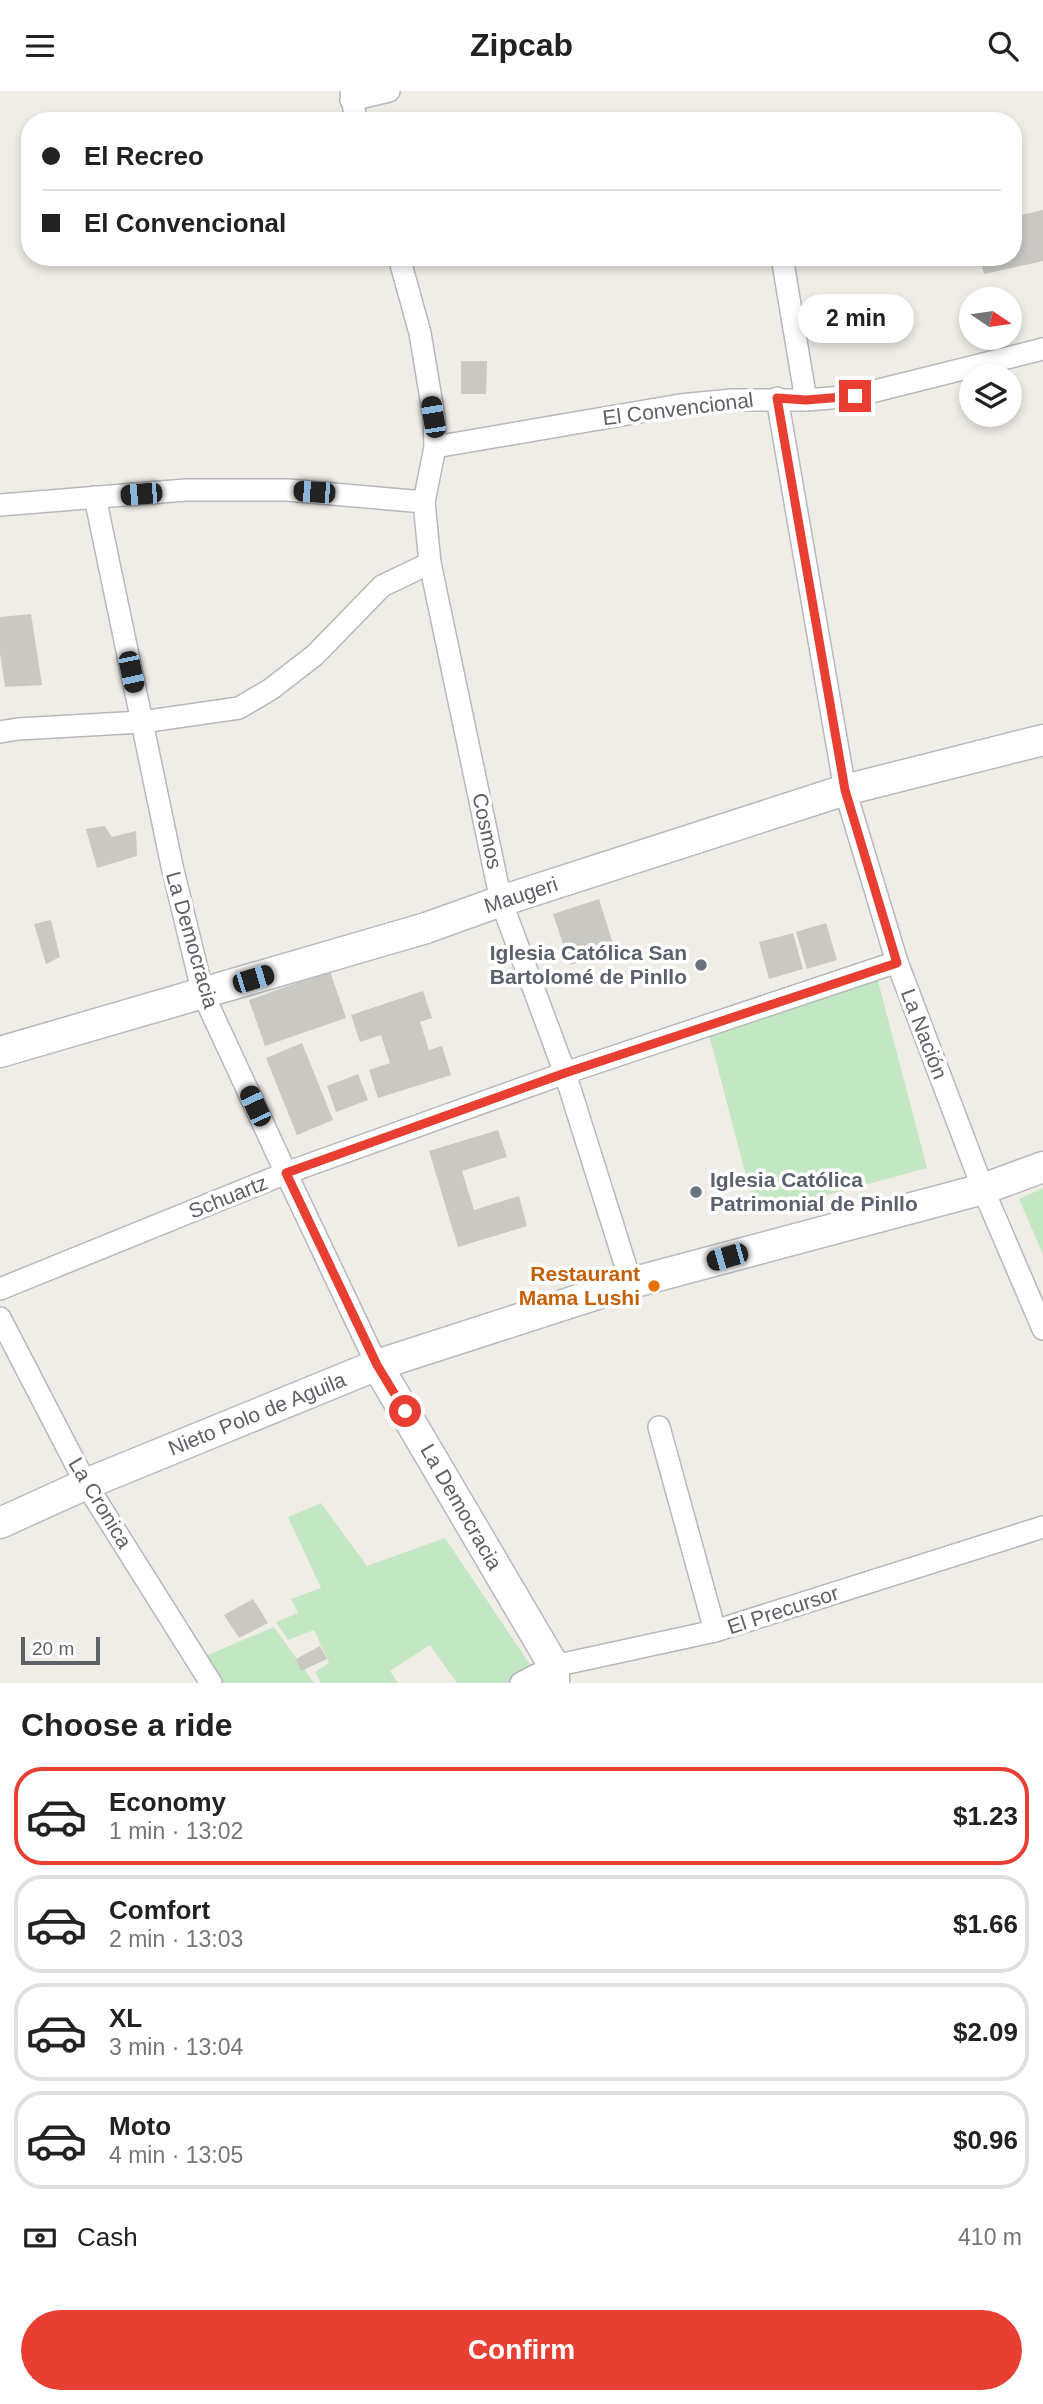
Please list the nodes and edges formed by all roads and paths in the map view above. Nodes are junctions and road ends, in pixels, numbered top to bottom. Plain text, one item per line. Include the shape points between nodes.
1 (389, 91) edge
2 (352, 104) edge
3 (402, 266) edge
4 (784, 266) edge
5 (1043, 349) edge
6 (777, 398) junction
7 (806, 400) junction
8 (435, 447) junction
9 (95, 497) junction
10 (424, 502) junction
11 (0, 505) edge
12 (430, 563) junction
13 (142, 722) junction
14 (0, 732) edge
15 (1043, 740) edge
16 (845, 790) junction
17 (501, 901) junction
18 (897, 963) junction
19 (203, 994) junction
20 (0, 1052) edge
21 (565, 1073) junction
22 (1043, 1167) edge
23 (286, 1173) junction
24 (983, 1189) junction
25 (631, 1283) junction
26 (0, 1289) edge
27 (0, 1318) edge
28 (1043, 1329) edge
29 (377, 1365) junction
30 (659, 1427) dead end
31 (86, 1484) junction
32 (0, 1523) edge
33 (1043, 1527) edge
34 (715, 1631) junction
35 (554, 1675) edge
36 (211, 1683) edge
37 (521, 1683) edge

1 - 2 street
3 - 8 street, Cosmos via 421,333
4 - 7 street
5 - 7 street, El Convencional via 855,396
6 - 7 street, El Convencional
6 - 8 street, El Convencional via 680,405
6 - 16 street, La Nación
8 - 10 street, Cosmos
9 - 10 street via 186,490 287,490
9 - 11 street
9 - 13 street, La Democracia
10 - 12 street, Cosmos
12 - 13 street via 383,586 315,655 239,708
12 - 17 street, Cosmos
13 - 14 street
13 - 19 street, La Democracia
15 - 16 street, Maugeri
16 - 17 street, Maugeri
16 - 18 street, La Nación
17 - 19 street, Maugeri
17 - 21 street, Cosmos
18 - 21 street, Schuartz
18 - 24 street, La Nación
19 - 20 street, Maugeri
19 - 23 street, La Democracia
21 - 23 street, Schuartz
21 - 25 street, Cosmos
22 - 24 street, Nieto Polo de Aguila
23 - 26 street, Schuartz
23 - 29 street, La Democracia
24 - 25 street, Nieto Polo de Aguila
24 - 28 street, La Nación
25 - 29 street, Nieto Polo de Aguila
27 - 31 street, La Cronica
29 - 31 street, Nieto Polo de Aguila
29 - 35 street, La Democracia
30 - 34 street
31 - 32 street, Nieto Polo de Aguila
31 - 36 street, La Cronica
33 - 34 street, El Precursor
34 - 35 street, El Precursor
35 - 37 street, El Precursor

